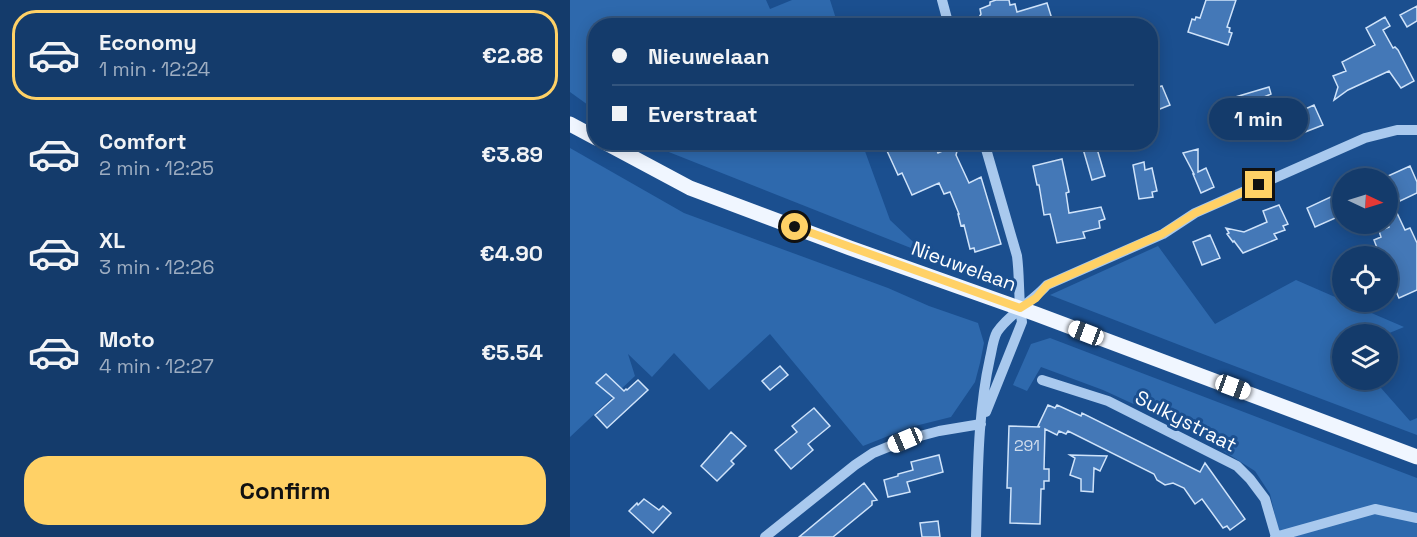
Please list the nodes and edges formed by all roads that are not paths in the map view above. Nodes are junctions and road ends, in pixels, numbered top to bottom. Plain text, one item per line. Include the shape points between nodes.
1 (942, 0) edge
2 (947, 18) edge
3 (570, 124) edge
4 (1417, 130) edge
5 (588, 134) edge
6 (619, 150) edge
7 (986, 150) edge
8 (1020, 308) junction
9 (1042, 380) dead end
10 (981, 424) junction
11 (1417, 457) edge
12 (1417, 518) edge
13 (765, 537) edge
14 (976, 537) edge
15 (1275, 537) edge

1 - 2 street
3 - 5 main road
4 - 8 street via 1397,130 1365,138 1195,213 1162,234 1047,285
6 - 8 main road, Nieuwelaan via 690,188
7 - 8 street via 1017,256
8 - 10 street via 1022,322
8 - 10 street via 996,333 985,380
8 - 11 main road, Nieuwelaan
9 - 15 street, Sulkystraat via 1108,401 1237,466 1264,500
10 - 13 street via 905,440 873,453
10 - 14 street
12 - 15 street via 1375,509

